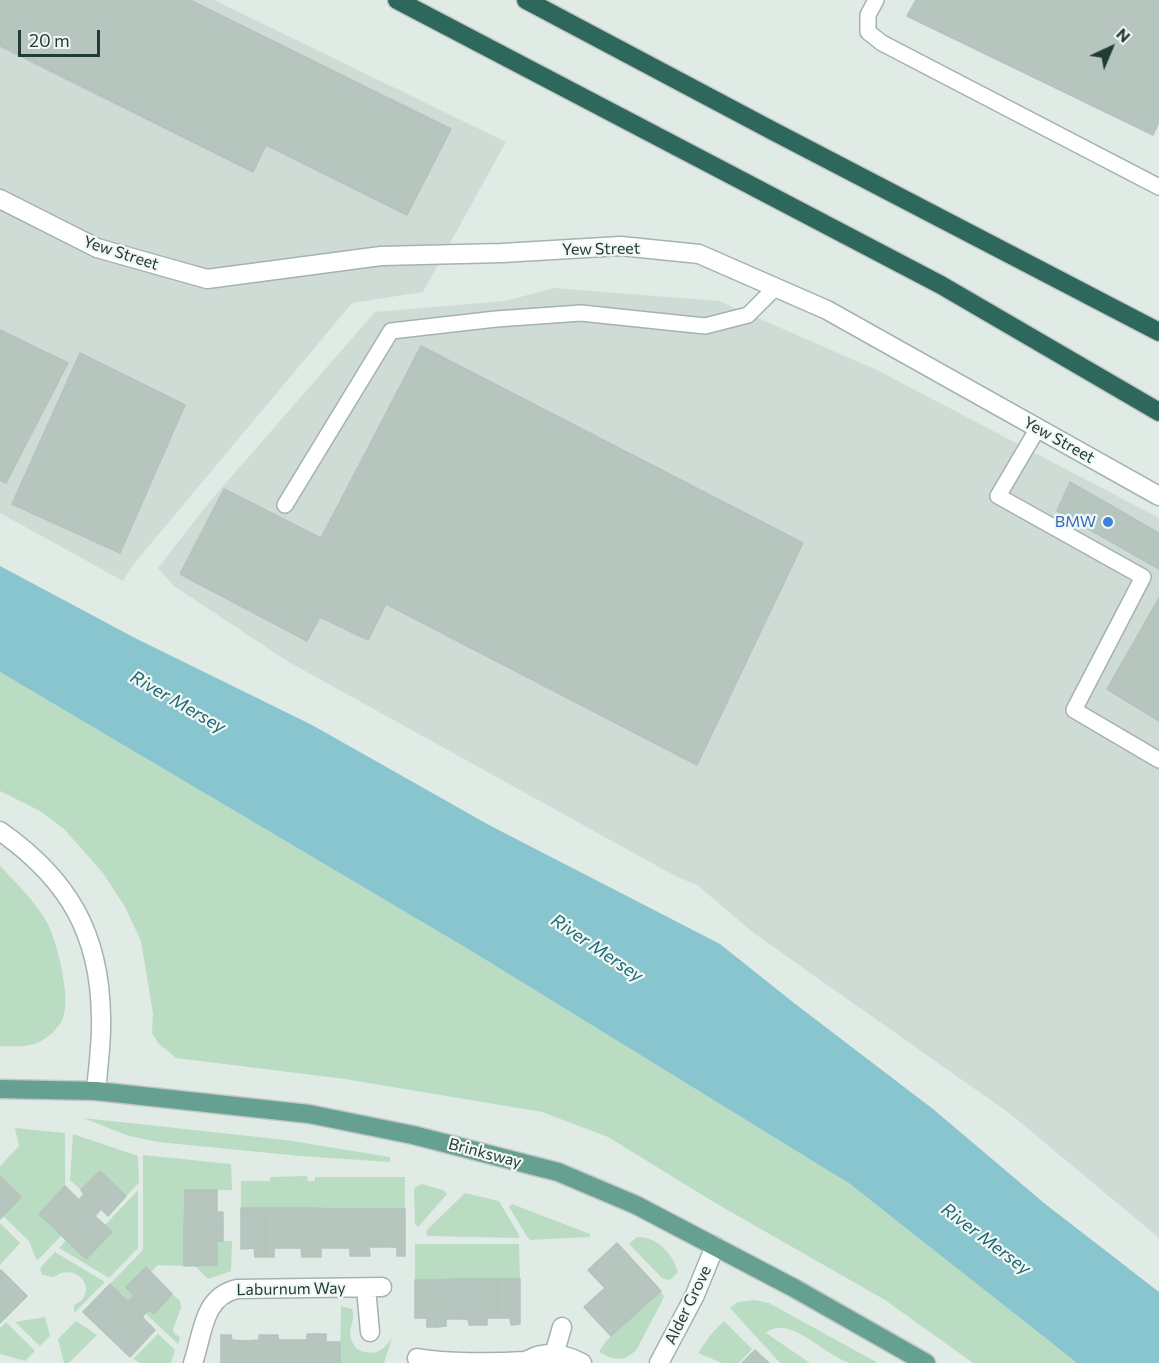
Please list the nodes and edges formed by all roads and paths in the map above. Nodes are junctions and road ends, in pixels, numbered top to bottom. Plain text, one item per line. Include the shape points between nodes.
1 (397, 0) edge
2 (526, 0) edge
3 (876, 0) edge
4 (1159, 187) edge
5 (0, 199) edge
6 (776, 288) junction
7 (1159, 332) edge
8 (1159, 412) edge
9 (1038, 428) junction
10 (1159, 496) edge
11 (285, 505) dead end
12 (1159, 760) edge
13 (0, 831) edge
14 (0, 1089) edge
15 (96, 1091) junction
16 (715, 1246) junction
17 (562, 1327) dead end
18 (370, 1332) dead end
19 (554, 1354) junction
20 (417, 1358) dead end
21 (193, 1363) edge
22 (582, 1363) edge
23 (660, 1363) edge
24 (926, 1363) edge

1 - 8 highway via 941,285
2 - 7 highway
3 - 4 lane via 868,15 868,32 882,43
5 - 6 street, Yew Street via 97,248 207,279 381,256 621,246 699,254
6 - 9 street, Yew Street via 827,310
6 - 11 lane via 748,315 705,326 581,313 391,330
9 - 10 street, Yew Street
9 - 12 lane via 998,496 1143,578 1074,710
13 - 15 street via 49,872 87,931 97,971 101,1018
14 - 15 main road, Brinksway
15 - 16 main road, Brinksway via 309,1114 473,1149 558,1172 636,1205
16 - 23 street, Alder Grove
16 - 24 main road, Brinksway
17 - 19 street
18 - 21 street, Laburnum Way via 374,1287 237,1289 215,1299
19 - 20 street via 526,1360 474,1362
19 - 22 street

